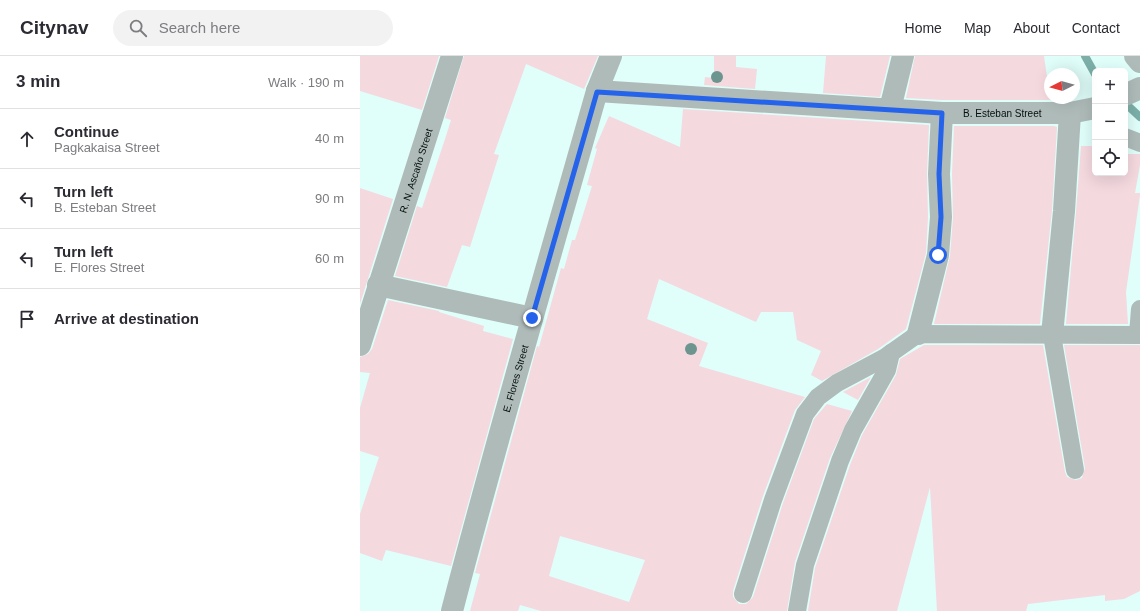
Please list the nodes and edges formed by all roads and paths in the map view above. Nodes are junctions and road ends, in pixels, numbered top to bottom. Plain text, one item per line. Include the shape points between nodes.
1 (452, 56) edge
2 (612, 56) edge
3 (903, 56) edge
4 (1135, 56) edge
5 (1140, 62) edge
6 (1140, 88) edge
7 (597, 92) junction
8 (1128, 94) edge
9 (890, 109) junction
10 (1092, 109) edge
11 (942, 113) junction
12 (1070, 113) junction
13 (1128, 138) edge
14 (1140, 144) edge
15 (378, 285) junction
16 (1140, 309) edge
17 (532, 318) junction
18 (918, 334) junction
19 (1052, 335) junction
20 (1139, 335) edge
21 (360, 345) edge
22 (891, 353) junction
23 (1075, 470) dead end
24 (743, 594) dead end
25 (452, 611) edge
26 (797, 611) edge

1 - 15 street, R. N. Ascaño Street
2 - 7 street, E. Flores Street
3 - 9 street
4 - 5 street
6 - 8 street
7 - 9 street, B. Esteban Street
7 - 17 street, E. Flores Street
9 - 11 street, B. Esteban Street
10 - 12 street, B. Esteban Street
11 - 12 street, B. Esteban Street
11 - 18 street via 938,255
12 - 19 street
13 - 14 street
15 - 17 street
15 - 21 street, R. N. Ascaño Street
16 - 20 street
17 - 25 street, E. Flores Street
18 - 19 street
18 - 22 street
19 - 20 street
19 - 23 street
22 - 24 street via 837,383 818,397 804,414
22 - 26 street via 887,370 853,430 840,461 805,564

